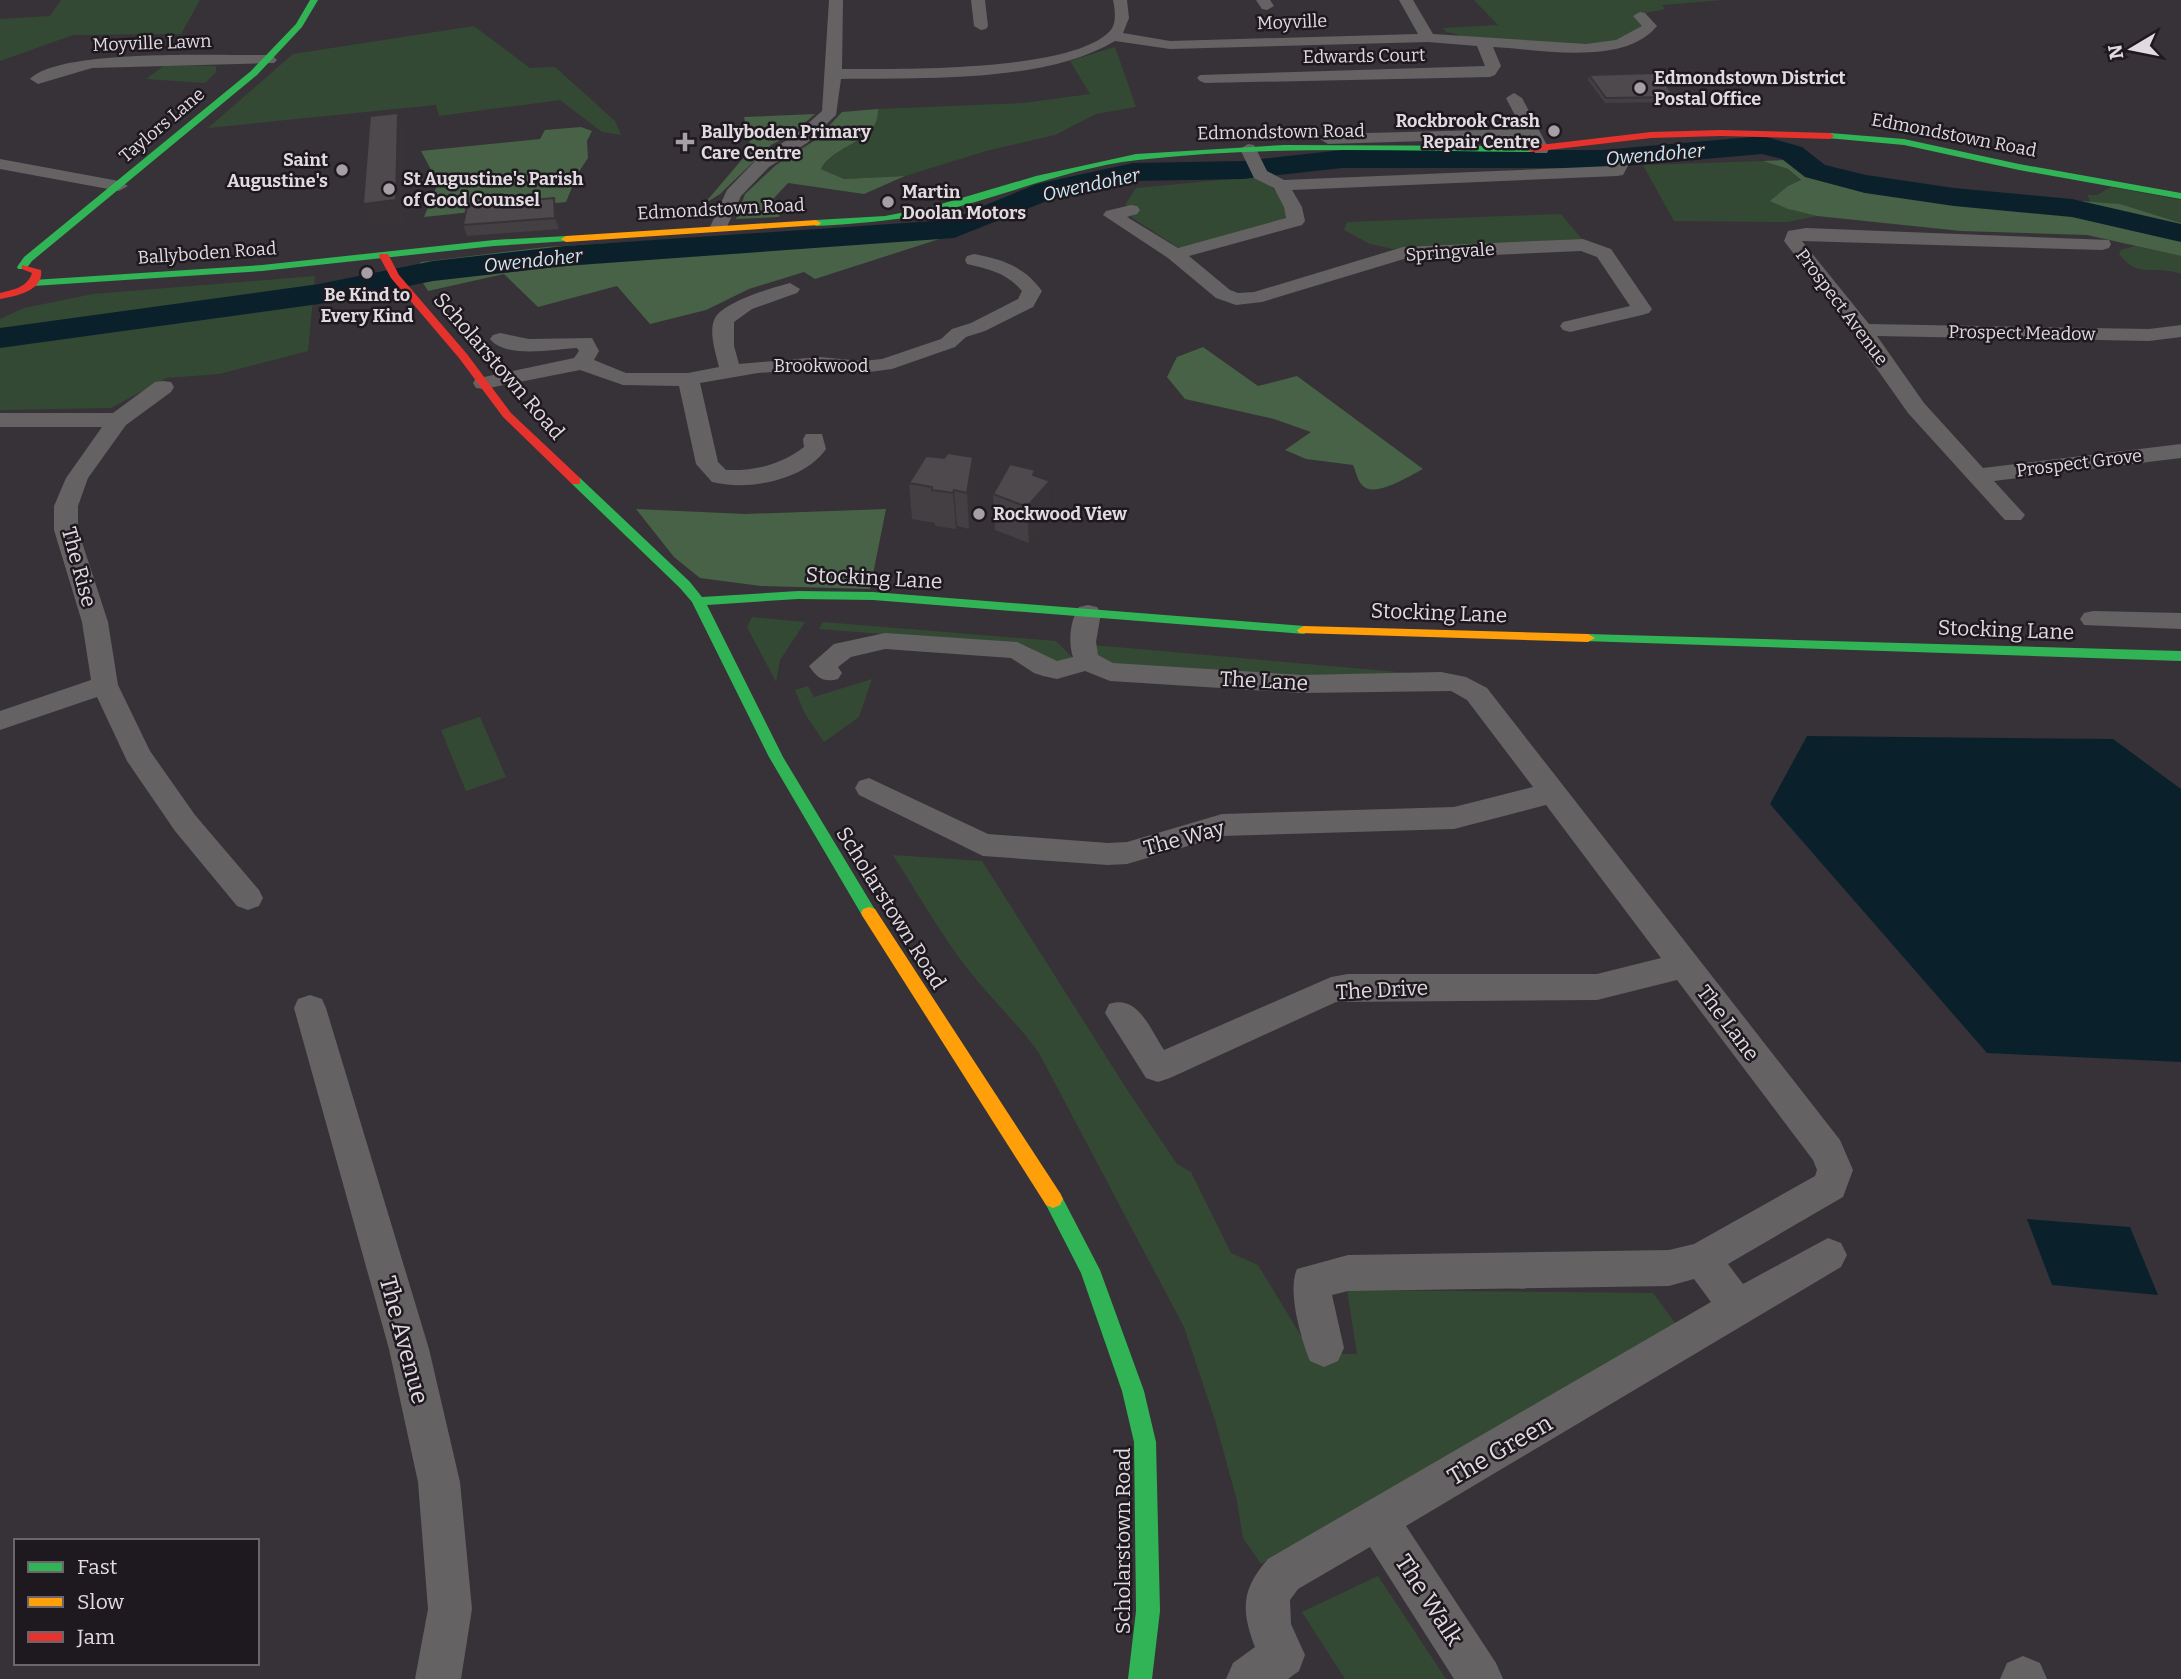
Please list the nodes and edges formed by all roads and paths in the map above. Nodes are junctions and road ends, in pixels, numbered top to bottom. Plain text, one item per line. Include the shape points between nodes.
1 (314, 0) edge
2 (836, 0) edge
3 (978, 0) edge
4 (1119, 0) edge
5 (1406, 0) edge
6 (1640, 16) dead end
7 (981, 26) dead end
8 (1114, 36) junction
9 (1428, 38) junction
10 (1483, 41) junction
11 (269, 60) junction
12 (834, 74) junction
13 (1205, 78) dead end
14 (38, 79) dead end
15 (1514, 98) dead end
16 (1523, 134) dead end
17 (1482, 135) junction
18 (1328, 139) dead end
19 (1541, 149) junction
20 (1488, 151) junction
21 (1255, 163) junction
22 (0, 164) edge
23 (1620, 164) dead end
24 (1280, 185) junction
25 (119, 186) junction
26 (2181, 196) edge
27 (1131, 210) dead end
28 (719, 227) junction
29 (2102, 244) dead end
30 (1175, 254) junction
31 (384, 256) junction
32 (974, 260) dead end
33 (22, 267) junction
34 (3, 268) dead end
35 (33, 283) junction
36 (790, 289) dead end
37 (0, 296) edge
38 (1570, 326) dead end
39 (1863, 330) junction
40 (2181, 331) edge
41 (500, 339) dead end
42 (582, 363) junction
43 (731, 371) junction
44 (688, 379) junction
45 (484, 383) junction
46 (163, 387) dead end
47 (0, 420) edge
48 (118, 420) junction
49 (814, 439) dead end
50 (2181, 452) edge
51 (1976, 476) junction
52 (2013, 515) dead end
53 (698, 601) junction
54 (1088, 613) junction
55 (2093, 619) dead end
56 (2181, 621) edge
57 (2181, 656) edge
58 (1087, 662) junction
59 (829, 673) dead end
60 (105, 685) junction
61 (0, 721) edge
62 (869, 788) dead end
63 (1551, 793) junction
64 (248, 898) dead end
65 (1685, 965) junction
66 (310, 1008) dead end
67 (1121, 1013) dead end
68 (1828, 1255) dead end
69 (1702, 1259) junction
70 (1739, 1309) junction
71 (1324, 1348) dead end
72 (1378, 1521) junction
73 (438, 1679) edge
74 (1140, 1679) edge
75 (1249, 1679) edge
76 (1480, 1679) edge

1 - 11 main road, Taylors Lane
2 - 12 street
3 - 7 street
4 - 8 street via 1120,26
5 - 9 street
6 - 10 street, Moyville via 1650,26 1633,40 1611,45 1586,48
8 - 9 street, Moyville via 1170,46
8 - 12 street via 1070,55 1016,67
9 - 10 street, Moyville
10 - 13 street, Edwards Court via 1493,66 1490,72
11 - 14 street, Moyville Lawn via 92,63
11 - 25 main road, Taylors Lane
12 - 28 street via 830,112 801,139 763,163 733,194
15 - 19 street
16 - 17 street
17 - 18 street
17 - 20 street
19 - 20 main road, Edmondstown Road
19 - 26 main road, Edmondstown Road via 1670,134 1865,137
20 - 21 main road, Edmondstown Road
21 - 24 street
21 - 28 main road, Edmondstown Road via 1136,157 1039,178 909,216
22 - 25 street
23 - 24 street via 1617,171
24 - 30 street via 1296,221
25 - 33 main road, Taylors Lane
27 - 30 street, Springvale via 1112,215
28 - 31 main road, Edmondstown Road
29 - 39 street, Prospect Avenue via 1795,235 1793,241
30 - 38 street, Springvale via 1223,294 1236,299 1255,298 1403,253 1583,245 1604,253 1642,309
31 - 35 main road, Ballyboden Road
31 - 45 main road, Scholarstown Road via 396,278
32 - 43 street, Brookwood via 997,265 1026,280 1032,291 1026,303 959,333 948,344 885,365 862,368 820,363
33 - 34 main road
33 - 35 main road via 37,272
35 - 37 main road, Ballyboden Road
36 - 43 street via 745,304 724,320 724,346
39 - 40 street, Prospect Meadow via 2149,335
39 - 51 street, Prospect Avenue via 1916,408
41 - 42 street via 522,346 585,342 589,351
42 - 44 street, Brookwood via 623,379
42 - 45 street
43 - 44 street, Brookwood
44 - 49 street via 707,464 720,477 752,479 772,474 802,460 815,449
45 - 53 main road, Scholarstown Road via 530,438
46 - 48 street, The Rise
47 - 48 street
48 - 60 street, The Rise via 77,478 66,506 66,530 95,622
50 - 51 street, Prospect Grove
51 - 52 street, Prospect Avenue
53 - 54 main road, Stocking Lane via 873,596
53 - 74 main road, Scholarstown Road via 776,757 829,849 1047,1186 1090,1270 1146,1442 1148,1611
54 - 57 main road, Stocking Lane via 1307,630
54 - 58 street via 1082,649
55 - 56 street
58 - 59 street, The Lane via 1057,670 1043,667 1017,650 885,641 843,650 822,666
58 - 63 street, The Lane via 1110,672 1302,684 1457,683 1477,694
60 - 61 street
60 - 64 street, The Rise via 137,754 185,823
62 - 63 street, The Way via 983,845 1108,854 1127,853 1222,825 1454,818
63 - 65 street, The Lane
65 - 67 street, The Drive via 1597,987 1331,990 1158,1068
65 - 69 street, The Lane via 1827,1152 1835,1170 1830,1186
66 - 73 street, The Avenue via 409,1349 439,1482 450,1609
68 - 70 street, The Green
69 - 70 street
69 - 71 street, The Lane via 1670,1268 1335,1276 1310,1282
70 - 72 street, The Green
72 - 75 street, The Green via 1275,1582 1265,1612 1283,1656
72 - 76 street, The Walk

